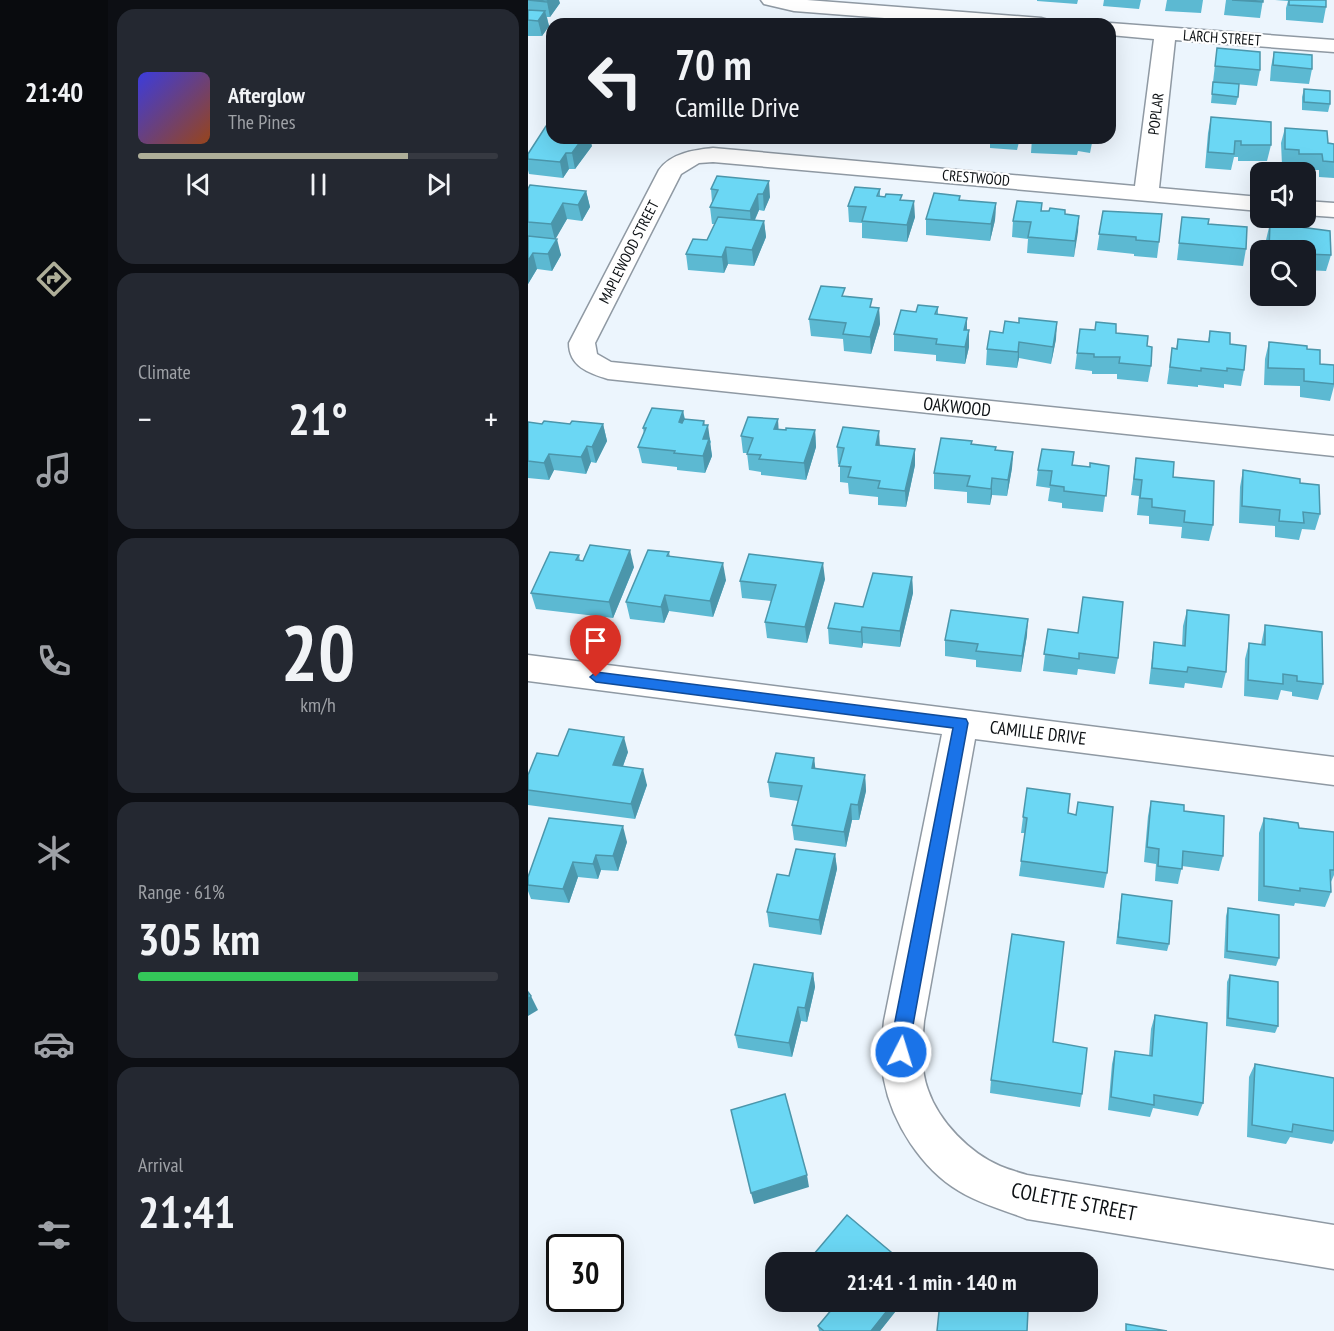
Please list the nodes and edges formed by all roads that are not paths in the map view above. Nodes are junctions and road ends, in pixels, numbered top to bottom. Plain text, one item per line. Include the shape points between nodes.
1 (771, 0) edge
2 (959, 18) edge
3 (1116, 29) edge
4 (1165, 33) junction
5 (1334, 46) edge
6 (693, 157) joint
7 (1146, 194) junction
8 (1250, 203) edge
9 (1316, 209) edge
10 (1334, 210) edge
11 (584, 358) joint
12 (1334, 446) edge
13 (528, 668) edge
14 (961, 723) junction
15 (1334, 771) edge
16 (1334, 1247) edge

1 - 2 street via 794,6
3 - 4 street, LARCH STREET
4 - 5 street, LARCH STREET
4 - 7 street, POPLAR
6 - 7 street, CRESTWOOD via 713,155
6 - 11 street, MAPLEWOOD STREET via 671,170 582,344
7 - 8 street, CRESTWOOD
9 - 10 street
11 - 12 street, OAKWOOD via 608,370
13 - 14 street, CAMILLE DRIVE
14 - 15 street, CAMILLE DRIVE
14 - 16 street, COLETTE STREET via 901,1052 907,1090 924,1126 951,1158 968,1170 986,1182 1027,1197

